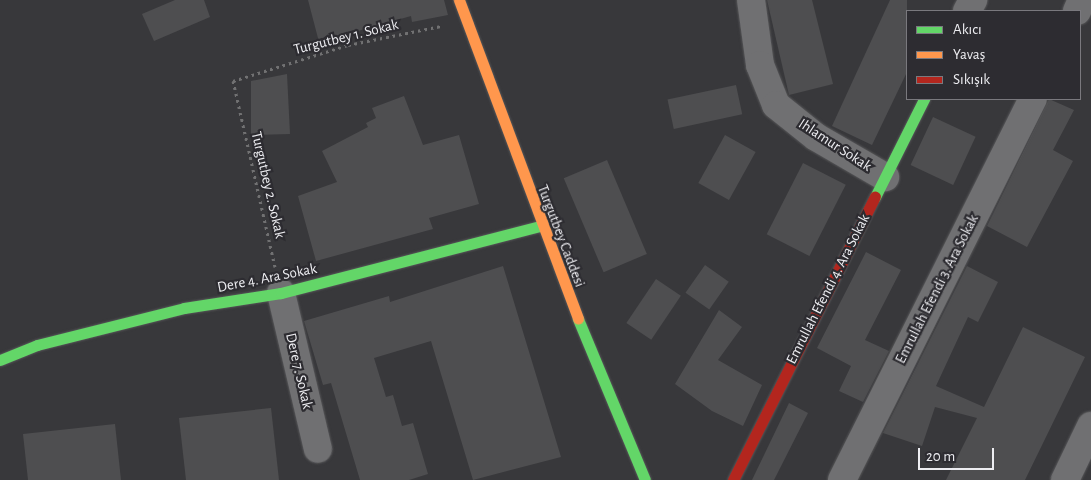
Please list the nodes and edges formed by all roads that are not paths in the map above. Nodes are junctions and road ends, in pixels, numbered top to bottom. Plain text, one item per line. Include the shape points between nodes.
1 (459, 0) edge
2 (751, 0) edge
3 (924, 100) edge
4 (1032, 100) edge
5 (885, 177) junction
6 (540, 226) junction
7 (281, 293) junction
8 (0, 360) edge
9 (1091, 426) edge
10 (318, 449) dead end
11 (644, 480) edge
12 (732, 480) edge
13 (842, 480) edge
14 (1065, 480) edge

1 - 6 street, Turgutbey Caddesi
2 - 5 street, Ihlamur Sokak via 760,65 776,105 816,137
3 - 5 street, Emrullah Efendi 4. Ara Sokak
4 - 13 street, Emrullah Efendi 3. Ara Sokak
5 - 12 street, Emrullah Efendi 4. Ara Sokak
6 - 7 street, Dere 4. Ara Sokak
6 - 11 street, Turgutbey Caddesi
7 - 8 street, Dere 4. Ara Sokak via 184,308 37,345
7 - 10 street, Dere 7. Sokak
9 - 14 street

